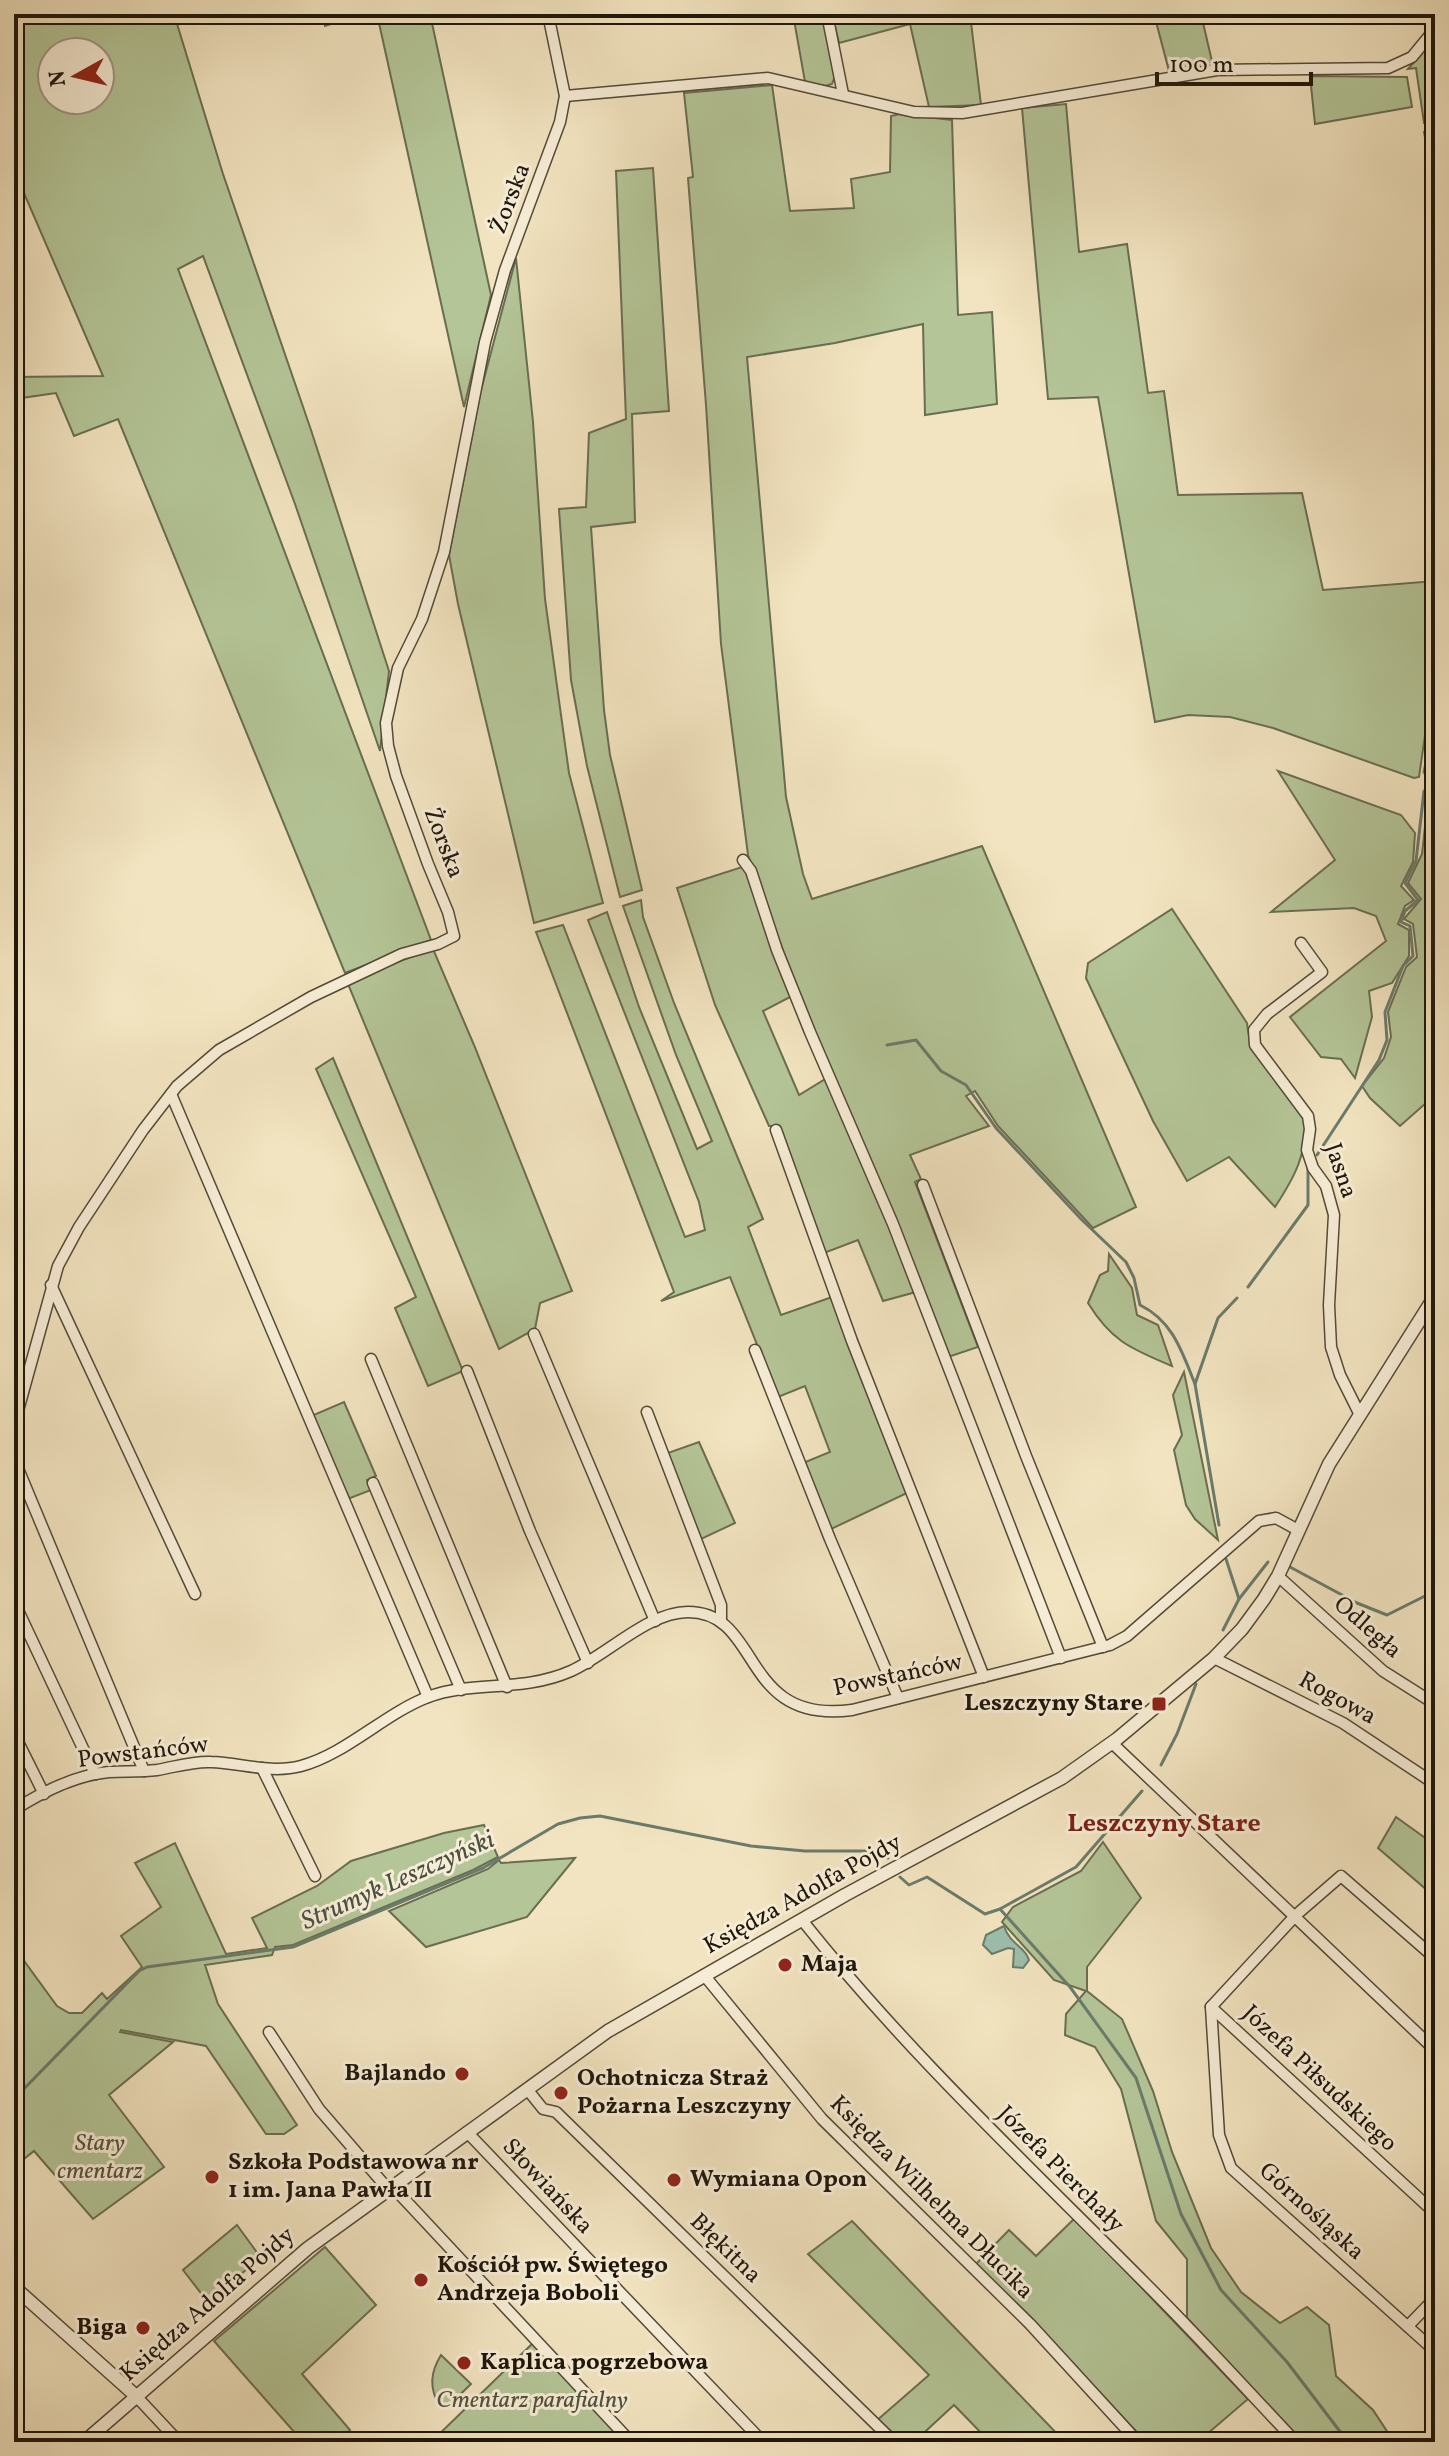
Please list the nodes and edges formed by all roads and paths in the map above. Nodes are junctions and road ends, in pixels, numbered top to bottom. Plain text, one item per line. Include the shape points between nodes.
1 (548, 14) edge
2 (827, 14) edge
3 (1435, 29) edge
4 (843, 94) junction
5 (565, 96) junction
6 (743, 860) dead end
7 (1301, 943) dead end
8 (171, 1094) junction
9 (776, 1130) dead end
10 (923, 1185) dead end
11 (51, 1285) junction
12 (1435, 1296) edge
13 (534, 1334) dead end
14 (755, 1350) dead end
15 (371, 1359) dead end
16 (467, 1371) dead end
17 (647, 1412) dead end
18 (1359, 1413) junction
19 (14, 1425) edge
20 (14, 1459) edge
21 (373, 1483) dead end
22 (1298, 1530) junction
23 (1278, 1576) junction
24 (195, 1594) dead end
25 (14, 1602) edge
26 (655, 1621) junction
27 (721, 1621) junction
28 (1103, 1647) junction
29 (1061, 1658) junction
30 (1214, 1658) junction
31 (588, 1663) junction
32 (984, 1677) junction
33 (507, 1687) junction
34 (461, 1690) junction
35 (428, 1697) junction
36 (898, 1698) junction
37 (1435, 1704) edge
38 (14, 1734) edge
39 (1112, 1743) junction
40 (262, 1768) junction
41 (144, 1771) junction
42 (95, 1774) junction
43 (1435, 1784) edge
44 (44, 1794) junction
45 (14, 1810) edge
46 (315, 1876) dead end
47 (1296, 1915) junction
48 (802, 1920) junction
49 (1435, 1958) edge
50 (704, 1975) junction
51 (1211, 2007) junction
52 (269, 2032) dead end
53 (1435, 2050) edge
54 (527, 2089) junction
55 (467, 2132) junction
56 (390, 2187) junction
57 (1435, 2213) edge
58 (14, 2287) edge
59 (1435, 2298) edge
60 (1408, 2326) junction
61 (1435, 2351) edge
62 (136, 2396) junction
63 (84, 2442) edge
64 (179, 2442) edge
65 (631, 2442) edge
66 (763, 2442) edge
67 (894, 2442) edge
68 (1138, 2442) edge
69 (1296, 2442) edge

1 - 5 street
2 - 4 street
3 - 4 street via 1412,57 1388,68 1217,70 962,113 914,112
4 - 5 street via 768,78
5 - 8 street, Żorska via 555,140 517,234 485,342 444,552 422,619 398,668 388,708 388,746 396,776 454,936 311,997 219,1050
6 - 29 street via 893,1224
7 - 18 street, Jasna via 1322,972 1267,1014 1254,1030 1255,1045 1308,1116 1307,1150 1334,1215 1331,1347
8 - 11 street, Żorska via 79,1227
8 - 35 street
9 - 32 street
10 - 28 street
11 - 19 street, Żorska
11 - 24 street
12 - 18 street, Księdza Adolfa Pojdy
13 - 26 street
14 - 36 street
15 - 33 street
16 - 31 street
17 - 27 street via 721,1605
18 - 22 street, Księdza Adolfa Pojdy
20 - 41 street
21 - 34 street
22 - 23 street, Księdza Adolfa Pojdy
22 - 28 street, Powstańców via 1276,1518 1259,1521 1127,1636
23 - 30 street, Księdza Adolfa Pojdy via 1242,1629
23 - 37 street, Odległa via 1383,1671
25 - 42 street
26 - 27 street, Powstańców via 690,1612
26 - 31 street, Powstańców
27 - 36 street, Powstańców via 768,1685 796,1704 838,1712
28 - 29 street, Powstańców
29 - 32 street, Powstańców
30 - 39 street, Księdza Adolfa Pojdy
30 - 43 street, Rogowa via 1343,1723
31 - 33 street, Powstańców via 546,1681
32 - 36 street, Powstańców
33 - 34 street, Powstańców
34 - 35 street, Powstańców
35 - 40 street, Powstańców via 313,1762
38 - 44 street
39 - 47 street
39 - 48 street, Księdza Adolfa Pojdy via 1062,1778
40 - 41 street, Powstańców via 202,1761
40 - 46 street
41 - 42 street, Powstańców
42 - 44 street, Powstańców
44 - 45 street, Powstańców
47 - 49 street via 1341,1876
47 - 51 street
47 - 53 street
48 - 50 street, Księdza Adolfa Pojdy
48 - 69 street, Józefa Pierchały via 965,2104
50 - 54 street, Księdza Adolfa Pojdy via 631,2016
50 - 68 street, Księdza Wilhelma Dłucika via 822,2119 1030,2324
51 - 57 street, Józefa Piłsudskiego
51 - 60 street, Górnośląska via 1219,2135 1231,2168
52 - 56 street via 319,2109
54 - 55 street, Księdza Adolfa Pojdy
54 - 67 street, Błękitna
55 - 56 street, Księdza Adolfa Pojdy
55 - 66 street, Słowiańska
56 - 62 street, Księdza Adolfa Pojdy via 292,2260
56 - 65 street
58 - 62 street
59 - 60 street
60 - 61 street, Górnośląska
62 - 63 street, Księdza Adolfa Pojdy
62 - 64 street

